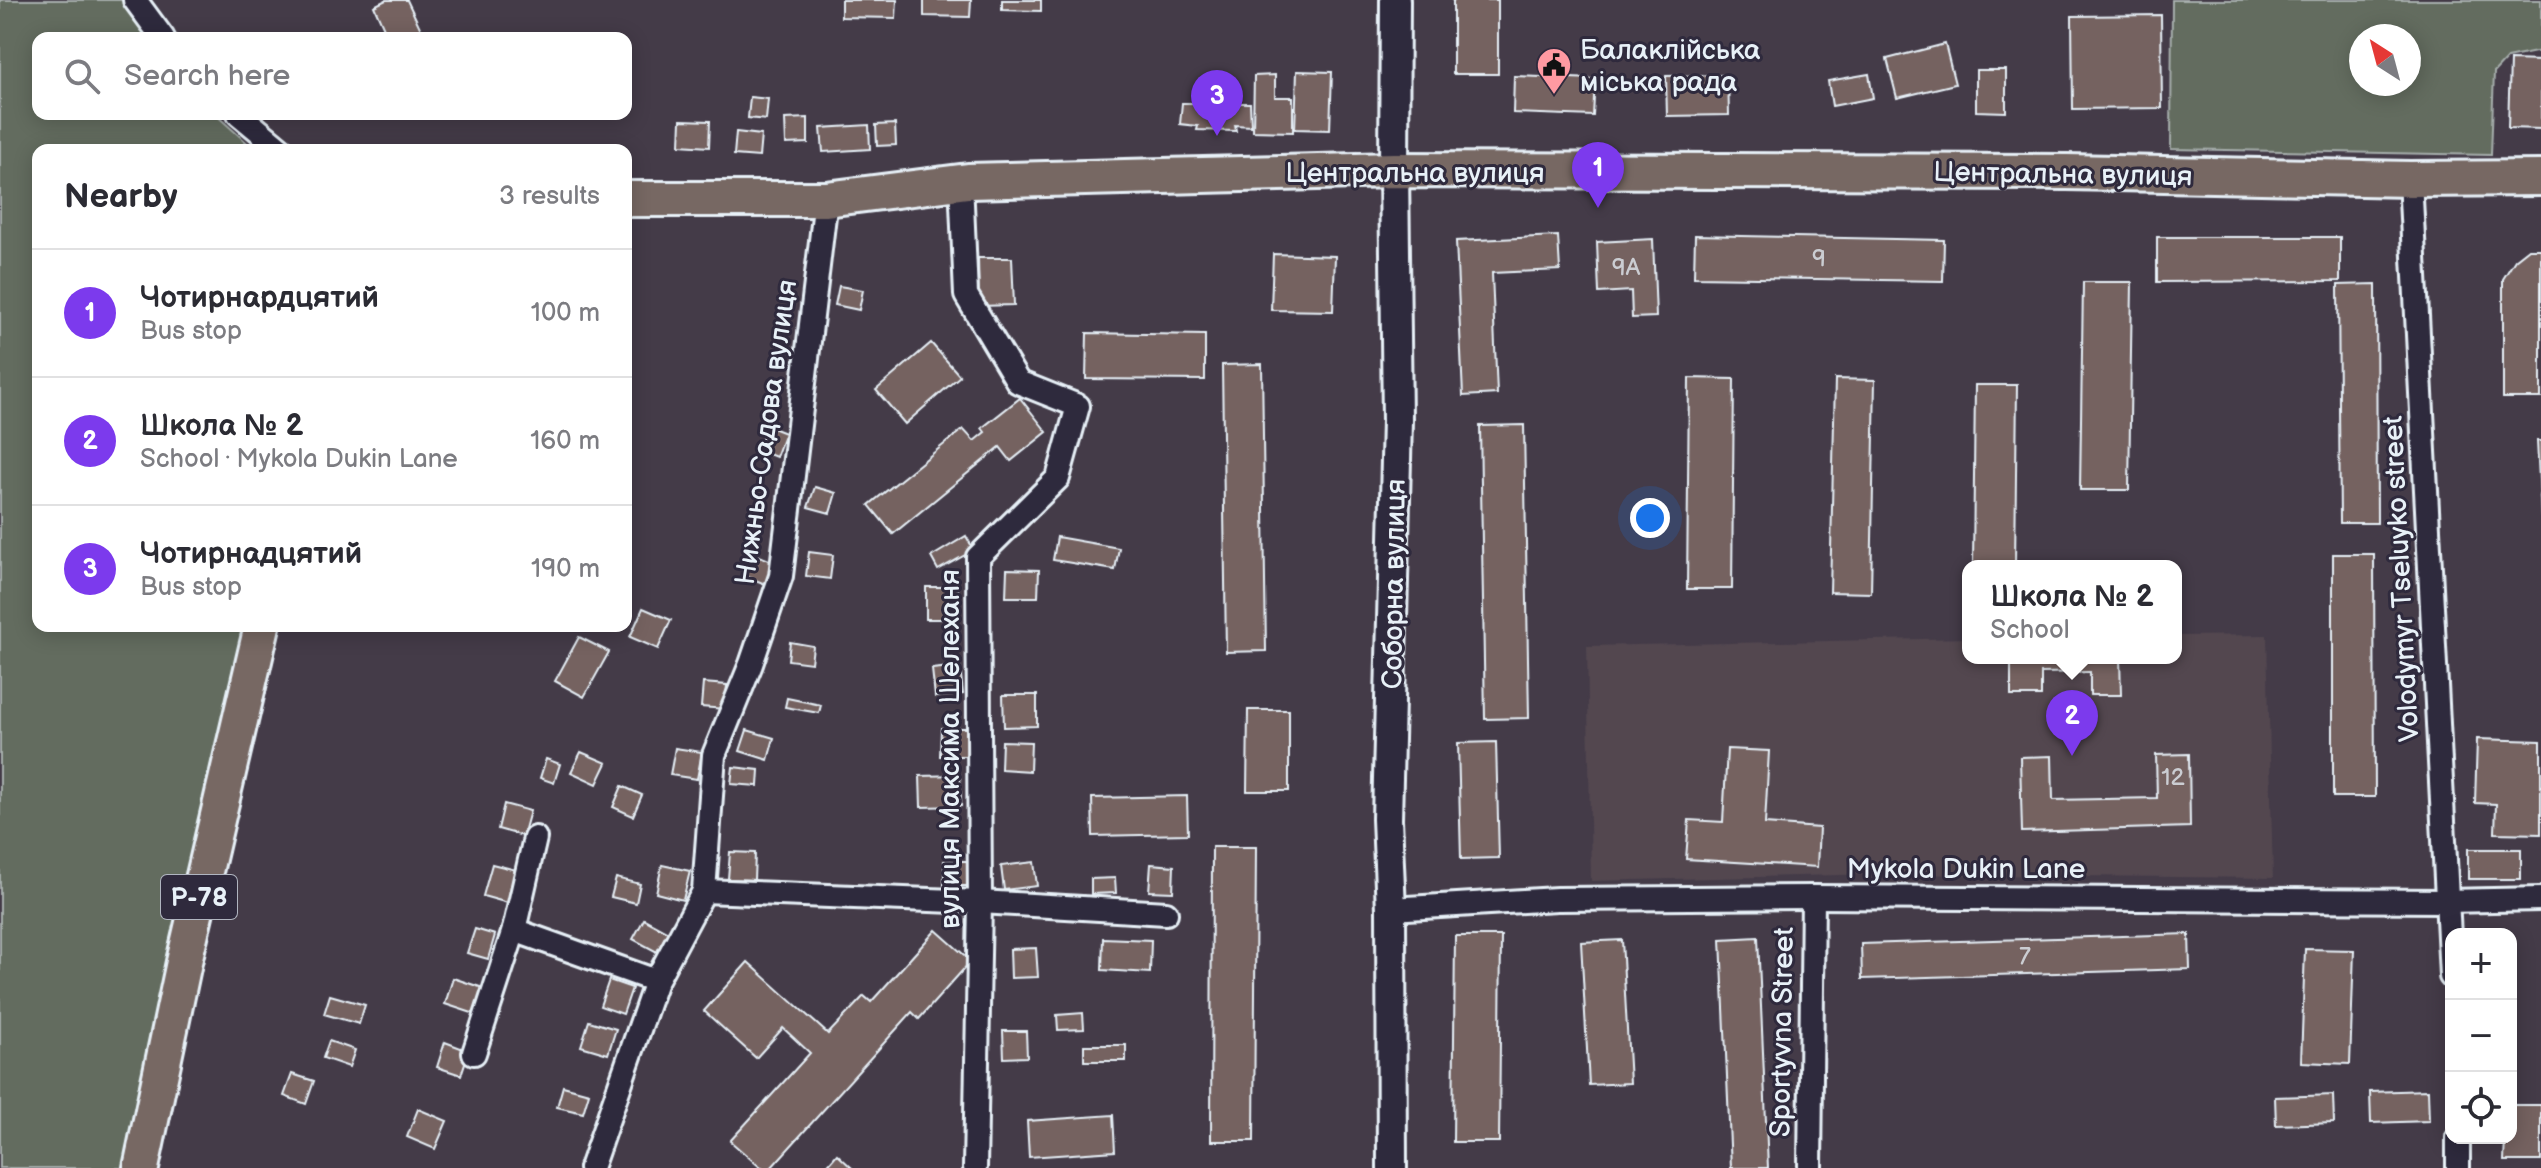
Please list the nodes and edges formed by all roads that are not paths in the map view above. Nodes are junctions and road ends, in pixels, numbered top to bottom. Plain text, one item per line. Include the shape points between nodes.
1 (135, 0) edge
2 (1395, 0) edge
3 (159, 32) edge
4 (246, 120) edge
5 (275, 144) edge
6 (1394, 170) junction
7 (2541, 178) edge
8 (2410, 179) junction
9 (961, 181) junction
10 (632, 199) edge
11 (826, 199) junction
12 (261, 632) edge
13 (535, 838) dead end
14 (704, 891) junction
15 (1813, 897) junction
16 (2541, 899) edge
17 (2446, 901) junction
18 (980, 902) junction
19 (1391, 909) junction
20 (1166, 913) dead end
21 (2448, 928) edge
22 (514, 930) junction
23 (656, 981) junction
24 (474, 1053) dead end
25 (2458, 1144) edge
26 (141, 1168) edge
27 (591, 1168) edge
28 (975, 1168) edge
29 (1392, 1168) edge
30 (1810, 1168) edge
31 (2458, 1168) edge

1 - 3 street
2 - 6 street, Соборна вулиця
4 - 5 street
6 - 8 main road, Центральна вулиця
6 - 9 main road, Центральна вулиця
6 - 19 street, Соборна вулиця via 1397,420 1387,819
7 - 8 main road, Центральна вулиця
8 - 17 street, Volodymyr Tseluyko street
9 - 11 main road, Центральна вулиця
9 - 18 street, вулиця Максима Шелеханя via 966,295 1018,382 1078,406 1058,478 978,557
10 - 11 main road, Центральна вулиця
11 - 14 street, Нижньо-Садова вулиця via 781,576 714,755
12 - 26 main road, Р-78
13 - 22 street
14 - 18 street
14 - 23 street, Нижньо-Садова вулиця
15 - 17 street, Mykola Dukin Lane
15 - 19 street, Mykola Dukin Lane via 1557,899
15 - 30 street, Sportyvna Street
16 - 17 street, Mykola Dukin Lane
17 - 21 street, Volodymyr Tseluyko street
18 - 20 street
18 - 28 street, вулиця Максима Шелеханя
19 - 29 street, Соборна вулиця
22 - 23 street
22 - 24 street
23 - 27 street, Нижньо-Садова вулиця
25 - 31 street

